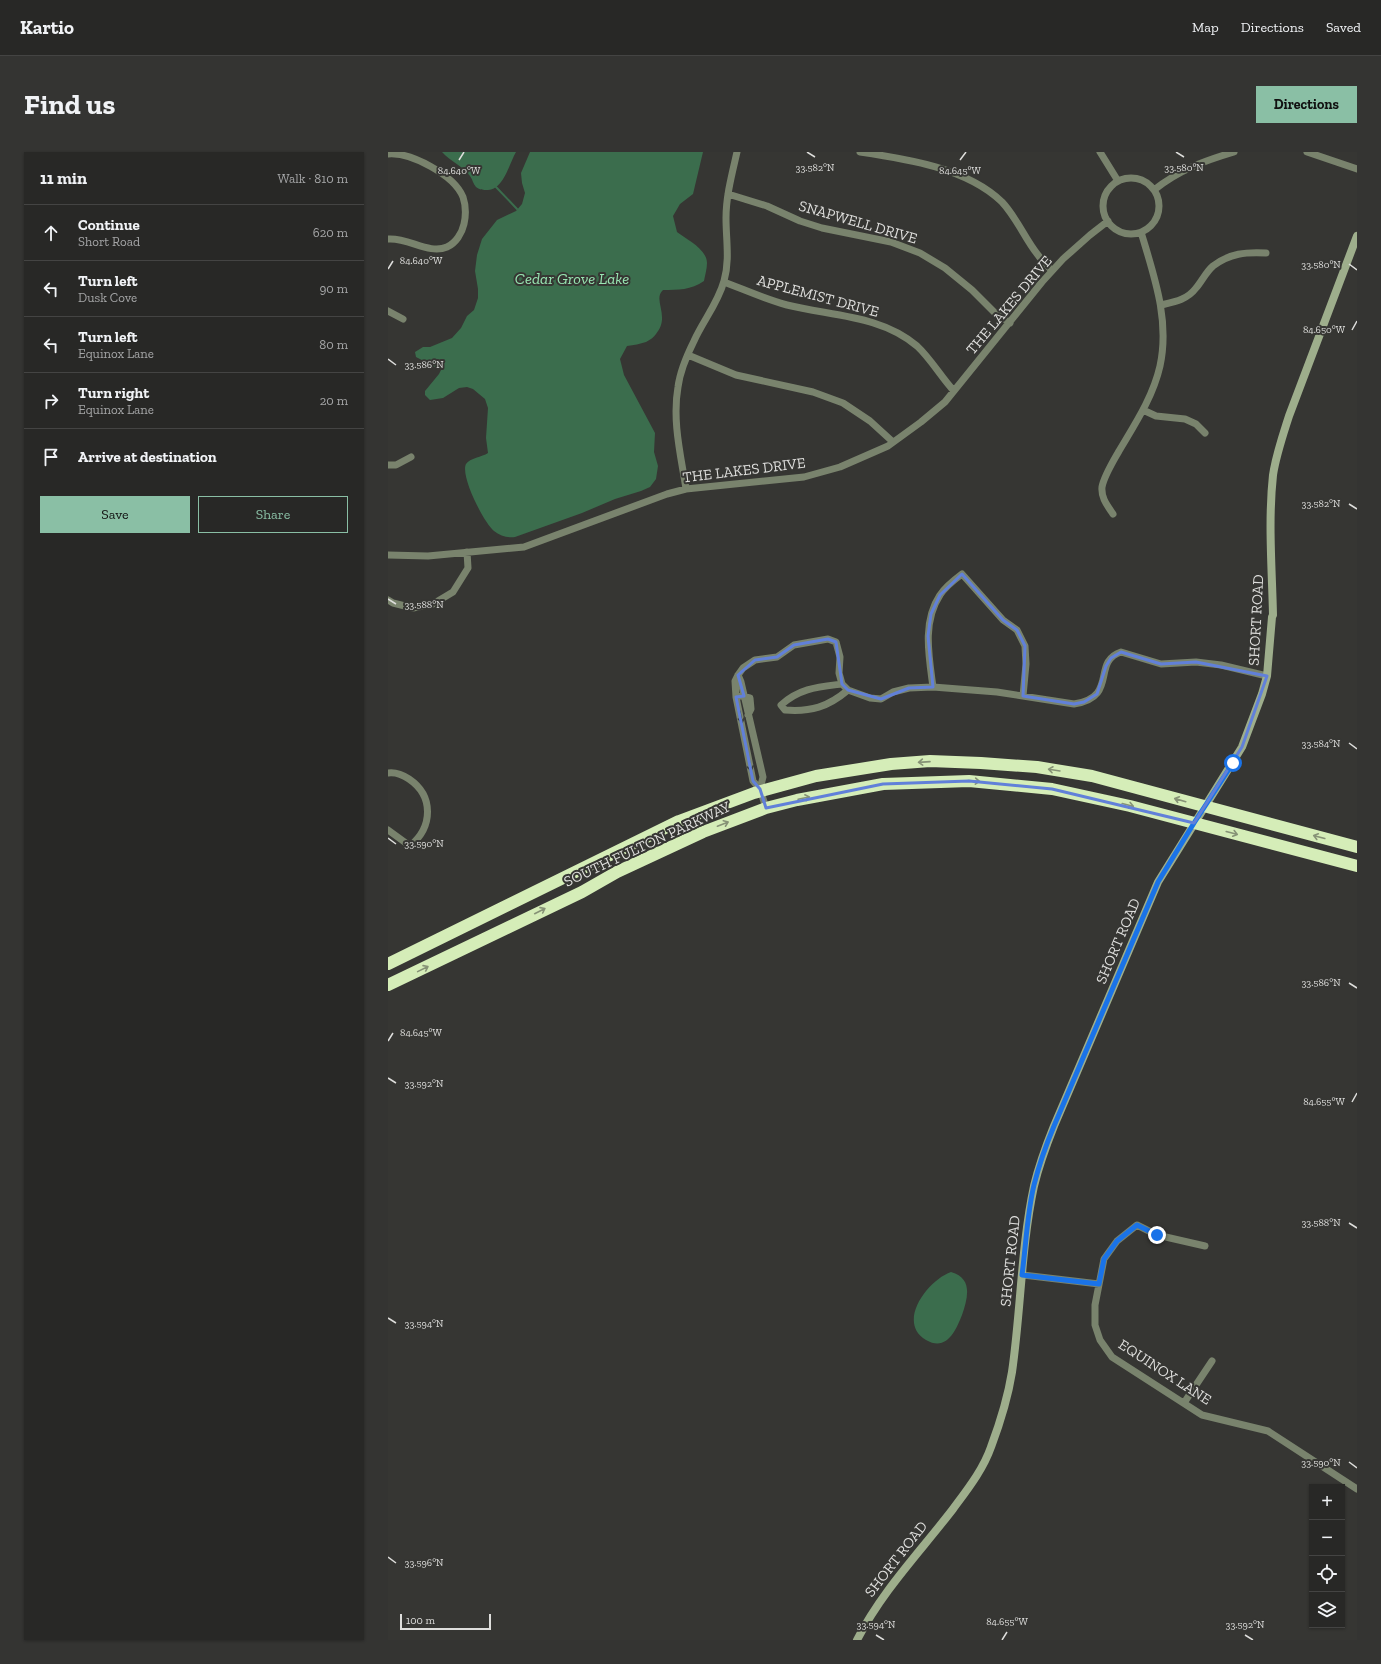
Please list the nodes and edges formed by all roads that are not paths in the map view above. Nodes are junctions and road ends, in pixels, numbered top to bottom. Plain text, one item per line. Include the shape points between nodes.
1 (737, 152) edge
2 (860, 152) edge
3 (1100, 152) edge
4 (1234, 152) edge
5 (1308, 152) edge
6 (388, 154) edge
7 (1222, 154) edge
8 (1357, 169) edge
9 (1118, 180) junction
10 (1154, 190) junction
11 (728, 194) junction
12 (1108, 221) junction
13 (1141, 232) junction
14 (1357, 236) edge
15 (388, 239) edge
16 (1266, 253) dead end
17 (1052, 271) junction
18 (724, 282) junction
19 (1161, 305) junction
20 (388, 311) edge
21 (403, 319) dead end
22 (1010, 322) junction
23 (688, 355) junction
24 (954, 392) junction
25 (1143, 410) junction
26 (1205, 433) dead end
27 (893, 442) junction
28 (411, 457) dead end
29 (388, 465) edge
30 (686, 489) junction
31 (1113, 514) dead end
32 (467, 552) junction
33 (388, 555) edge
34 (388, 600) edge
35 (1267, 676) junction
36 (842, 684) junction
37 (933, 687) junction
38 (848, 690) junction
39 (740, 696) junction
40 (1023, 696) junction
41 (753, 737) junction
42 (745, 738) junction
43 (388, 773) edge
44 (760, 790) junction
45 (1205, 807) junction
46 (766, 808) junction
47 (1194, 823) junction
48 (388, 830) edge
49 (1357, 847) edge
50 (1357, 866) edge
51 (388, 964) edge
52 (388, 985) edge
53 (1205, 1246) dead end
54 (1022, 1275) junction
55 (1099, 1284) junction
56 (1212, 1361) dead end
57 (1184, 1403) junction
58 (1357, 1489) edge
59 (857, 1640) edge

1 - 11 street
2 - 17 street via 909,159 978,184 1002,203
3 - 9 street
4 - 7 street
5 - 8 street
6 - 15 street via 418,159 446,174 463,196 467,214 462,234 447,247 431,249 413,242
7 - 10 street via 1169,178
9 - 10 street via 1142,180
9 - 12 street via 1105,194 1104,213
10 - 13 street via 1158,198 1158,214 1154,222
11 - 18 street via 728,256
11 - 22 street, SNAPWELL DRIVE via 822,228 890,242 920,253 945,268 996,314
12 - 13 street via 1122,232
12 - 17 street, THE LAKES DRIVE
13 - 19 street via 1158,286
14 - 35 street, SHORT ROAD via 1289,416 1274,473 1271,503 1273,615
16 - 19 street via 1246,252 1231,256 1212,267 1195,290 1186,297 1178,302
17 - 22 street, THE LAKES DRIVE
18 - 23 street
18 - 24 street, APPLEMIST DRIVE via 788,305 878,324 917,346
19 - 25 street via 1164,327 1160,366
20 - 21 street
22 - 24 street, THE LAKES DRIVE
23 - 27 street via 736,375 813,392 843,403 870,421
23 - 30 street via 678,387 676,416
24 - 27 street, THE LAKES DRIVE via 921,422
25 - 26 street via 1156,416 1185,419 1196,424
25 - 31 street via 1112,463 1102,486 1103,500
27 - 30 street, THE LAKES DRIVE via 840,466 804,477
28 - 29 street via 396,465
30 - 32 street, THE LAKES DRIVE via 524,546
32 - 33 street, THE LAKES DRIVE via 428,556
32 - 34 street via 468,568 453,592 433,604 413,608
35 - 40 street via 1221,665 1161,664 1121,652 1111,658 1106,666 1103,682 1097,694 1084,702 1074,704
35 - 45 street, SHORT ROAD via 1242,748
36 - 38 street
36 - 38 street via 815,687 791,696 781,705 785,710 803,711 824,706
36 - 39 street via 836,642 828,639 794,645 777,657 755,660 743,668 735,681
37 - 38 street via 909,688 881,699
37 - 40 street
37 - 40 street via 928,636 931,614 940,595 962,574 1002,620 1017,630 1025,646
39 - 41 street via 750,698 752,704 748,715
39 -> 42 street
41 - 42 street
41 - 44 street via 763,777
42 -> 44 street via 753,781
43 - 48 street via 405,777 418,786 426,800 428,816 420,838 410,846
45 -> 44 highway, SOUTH FULTON PARKWAY via 1092,776 1037,767 930,761 891,764 816,776
44 - 46 street
44 - 51 highway, SOUTH FULTON PARKWAY via 680,821
45 - 47 street, SHORT ROAD
49 -> 45 highway, SOUTH FULTON PARKWAY
46 -> 47 highway, SOUTH FULTON PARKWAY via 833,792 883,784 969,781 1052,789
52 -> 46 highway, SOUTH FULTON PARKWAY via 703,832
47 -> 50 highway, SOUTH FULTON PARKWAY
47 - 54 street, SHORT ROAD via 1158,882 1042,1156 1028,1217
53 - 55 street, EQUINOX LANE via 1157,1235 1137,1225 1117,1241 1104,1259
54 - 55 street
54 - 59 street, SHORT ROAD via 1012,1374 991,1449 970,1486 887,1590
55 - 57 street, EQUINOX LANE via 1095,1325 1100,1340 1112,1357
56 - 57 street
57 - 58 street, EQUINOX LANE via 1202,1415 1268,1431

